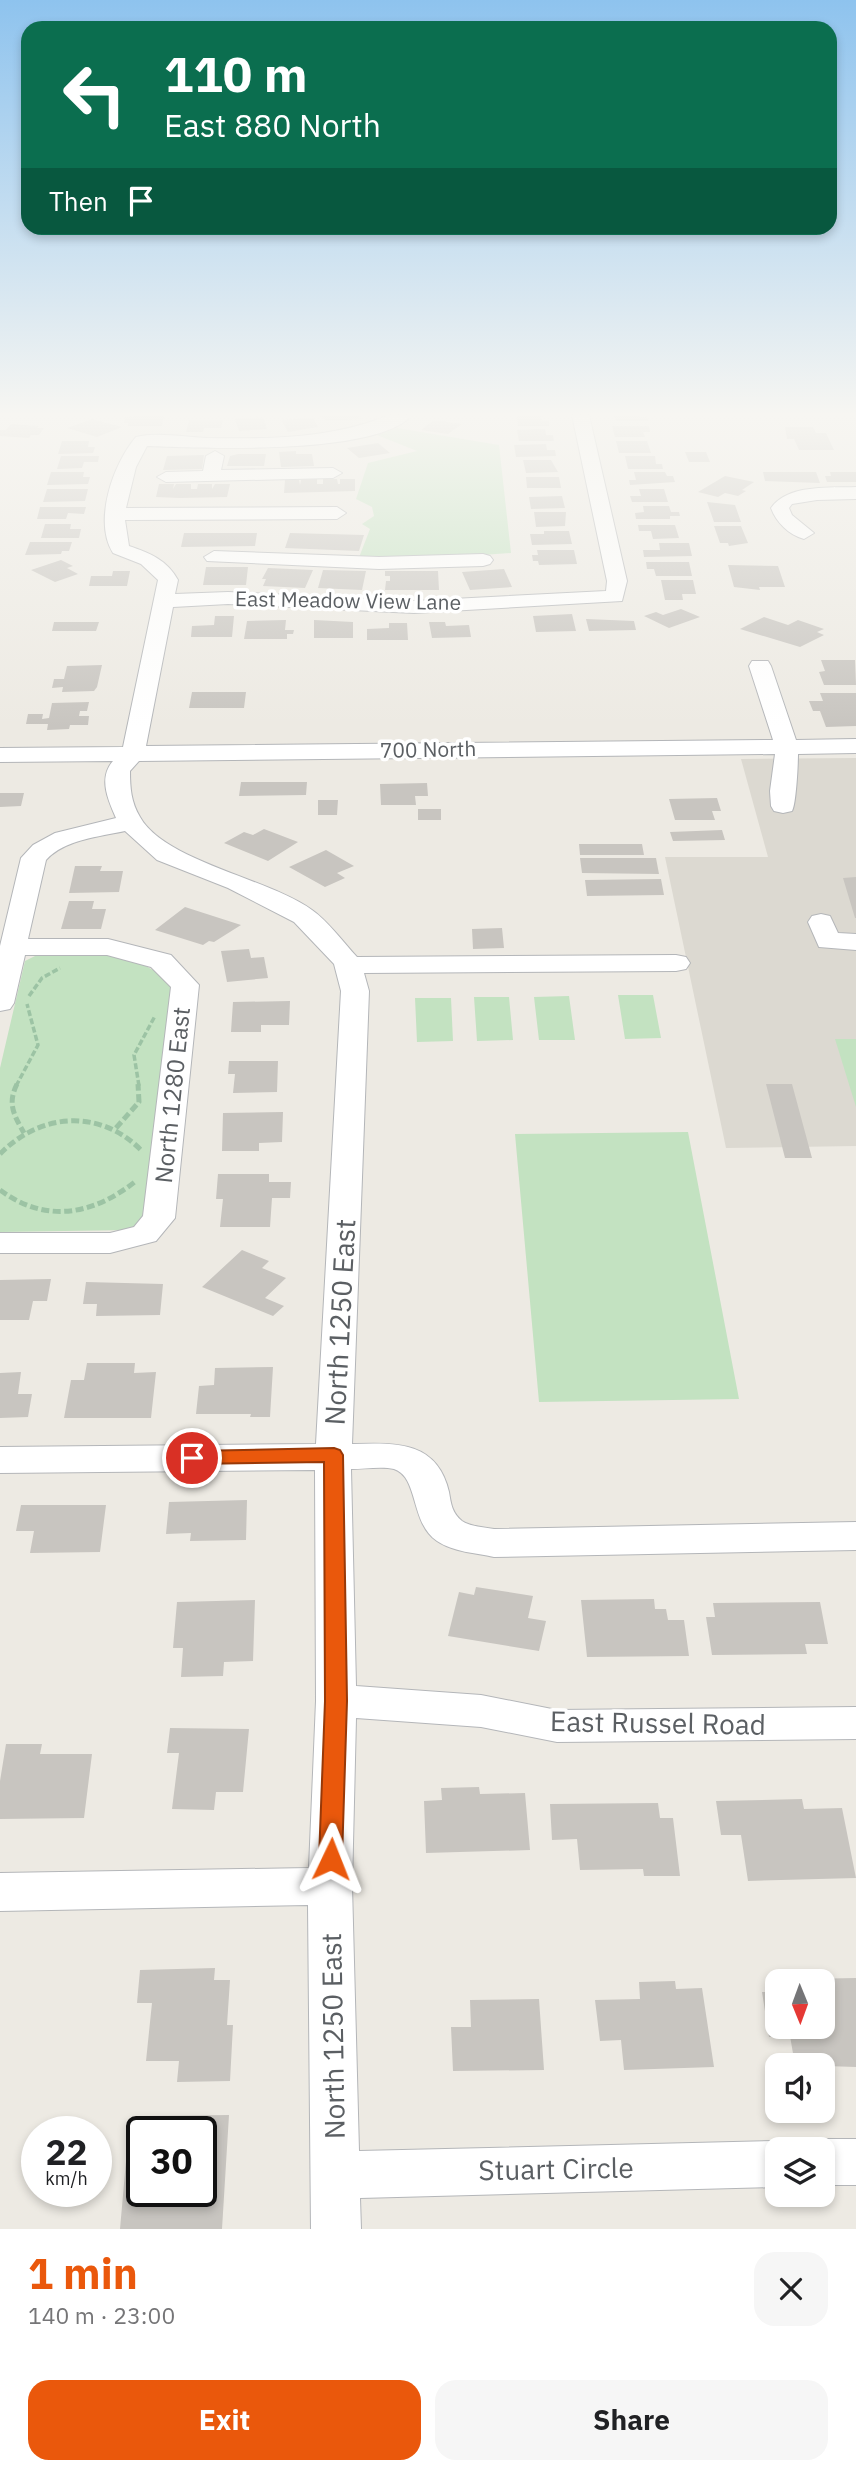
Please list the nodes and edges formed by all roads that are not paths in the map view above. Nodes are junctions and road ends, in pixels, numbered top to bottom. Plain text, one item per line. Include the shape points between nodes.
1 (115, 519) edge
2 (150, 519) edge
3 (319, 519) edge
4 (604, 519) edge
5 (785, 519) edge
6 (804, 533) dead end
7 (267, 536) junction
8 (214, 557) dead end
9 (483, 560) dead end
10 (165, 601) junction
11 (760, 666) dead end
12 (786, 746) junction
13 (856, 746) edge
14 (134, 753) junction
15 (0, 755) edge
16 (783, 806) dead end
17 (130, 823) junction
18 (821, 922) dead end
19 (856, 942) edge
20 (13, 947) junction
21 (676, 963) dead end
22 (347, 964) junction
23 (0, 1003) edge
24 (0, 1243) edge
25 (334, 1455) junction
26 (0, 1460) edge
27 (856, 1536) edge
28 (336, 1701) junction
29 (856, 1723) edge
30 (330, 1886) junction
31 (0, 1892) edge
32 (835, 2162) edge
33 (856, 2162) edge
34 (765, 2164) edge
35 (336, 2175) junction
36 (336, 2229) edge

1 - 10 street via 120,549 152,561 164,571 168,580
2 - 7 street
3 - 7 street
4 - 10 street, East Meadow View Lane via 617,581 615,597 414,607 228,598
5 - 6 street
7 - 8 street
7 - 9 street via 379,563
10 - 14 street
11 - 12 street
12 - 13 street, 700 North
12 - 14 street, 700 North
12 - 16 street via 780,792
14 - 15 street, 700 North
14 - 17 street via 118,770 118,794
17 - 20 street via 54,841 40,849
17 - 22 street via 166,855 303,916
18 - 19 street via 828,941
20 - 23 street
20 - 24 street, North 1280 East via 107,947 161,961 185,985 159,1218 145,1234 110,1243
21 - 22 street
22 - 25 street, North 1250 East via 355,991
25 - 26 street
25 - 27 street via 399,1456 416,1463 430,1485 437,1518 447,1529 494,1543
25 - 28 street, North 1250 East
28 - 29 street, East Russel Road via 481,1711 557,1726
28 - 30 street, North 1250 East
30 - 31 street
30 - 35 street, North 1250 East
32 - 33 street
34 - 35 street, Stuart Circle
35 - 36 street, North 1250 East

